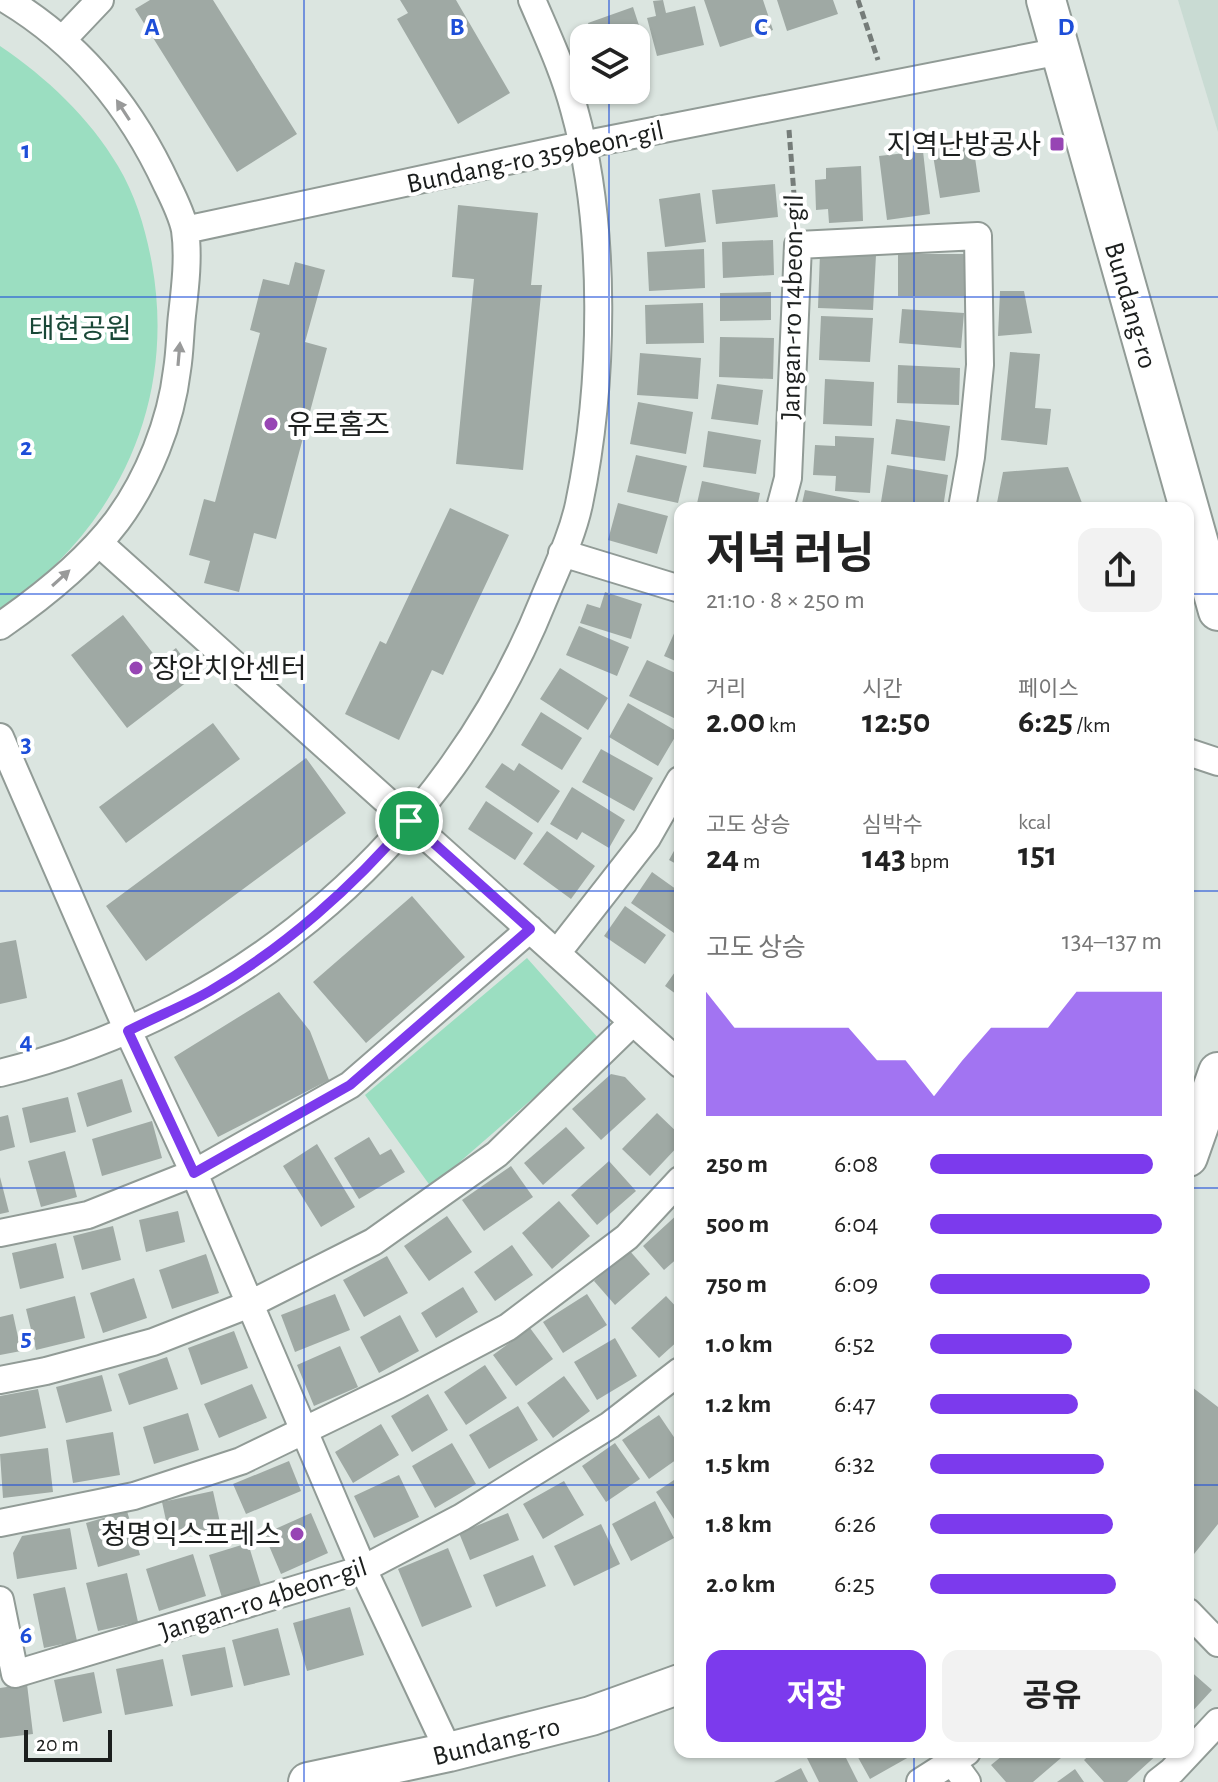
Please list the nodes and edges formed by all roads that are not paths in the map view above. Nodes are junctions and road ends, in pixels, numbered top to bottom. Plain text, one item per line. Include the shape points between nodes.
1 (7, 0) edge
2 (100, 0) edge
3 (532, 0) edge
4 (1046, 0) edge
5 (63, 39) junction
6 (1061, 51) junction
7 (582, 145) junction
8 (185, 230) junction
9 (782, 502) edge
10 (963, 502) edge
11 (1187, 502) edge
12 (1194, 525) edge
13 (99, 543) junction
14 (562, 553) junction
15 (674, 587) edge
16 (1218, 611) edge
17 (0, 626) edge
18 (0, 737) edge
19 (1194, 754) edge
20 (1218, 762) edge
21 (674, 791) edge
22 (409, 821) junction
23 (530, 929) junction
24 (557, 953) junction
25 (633, 1022) junction
26 (128, 1031) junction
27 (674, 1059) edge
28 (1218, 1072) edge
29 (0, 1073) edge
30 (1194, 1140) edge
31 (194, 1173) junction
32 (674, 1186) edge
33 (0, 1233) edge
34 (250, 1304) junction
35 (674, 1375) edge
36 (0, 1380) edge
37 (305, 1432) junction
38 (0, 1523) edge
39 (363, 1569) junction
40 (0, 1600) edge
41 (1194, 1618) edge
42 (1214, 1639) edge
43 (674, 1686) edge
44 (1218, 1722) edge
45 (1194, 1750) edge
46 (449, 1752) junction
47 (1187, 1758) edge
48 (958, 1762) edge
49 (1170, 1778) edge
50 (308, 1782) edge
51 (920, 1782) edge

1 - 5 street
2 - 5 street
3 - 7 street via 574,108
4 - 6 main road, Bundang-ro
8 -> 5 street via 143,139 107,83
6 - 7 street, Bundang-ro 359beon-gil
6 - 11 main road, Bundang-ro
7 - 8 street, Bundang-ro 359beon-gil
7 - 14 street via 593,211 598,341 578,506
13 -> 8 street via 137,490 168,414 185,288
9 - 10 street, Jangan-ro 14beon-gil via 788,478 798,245 978,236 980,365
12 - 16 main road, Bundang-ro
17 -> 13 street
13 - 22 street
14 - 15 street
14 - 22 street via 502,689
18 - 26 street
19 - 20 street
21 - 24 street via 647,838
22 - 23 street
22 - 26 street via 355,878 260,957 207,992
23 - 24 street
23 - 31 street via 350,1085
24 - 25 street
25 - 27 street
25 - 34 street via 497,1154 373,1242
26 - 29 street via 65,1056
26 - 31 street
28 - 30 main road
31 - 33 street via 88,1215
31 - 34 street
32 - 37 street via 627,1237 508,1327
34 - 36 street via 153,1342
34 - 37 street
35 - 39 street, Jangan-ro 4beon-gil via 597,1433 462,1517
37 - 38 street via 241,1461 134,1496
37 - 39 street
39 - 40 street, Jangan-ro 4beon-gil via 15,1674
39 - 46 street
41 - 42 street
43 - 46 main road, Bundang-ro via 591,1716
44 - 45 street
46 - 50 main road, Bundang-ro
47 - 49 street
48 - 51 street

